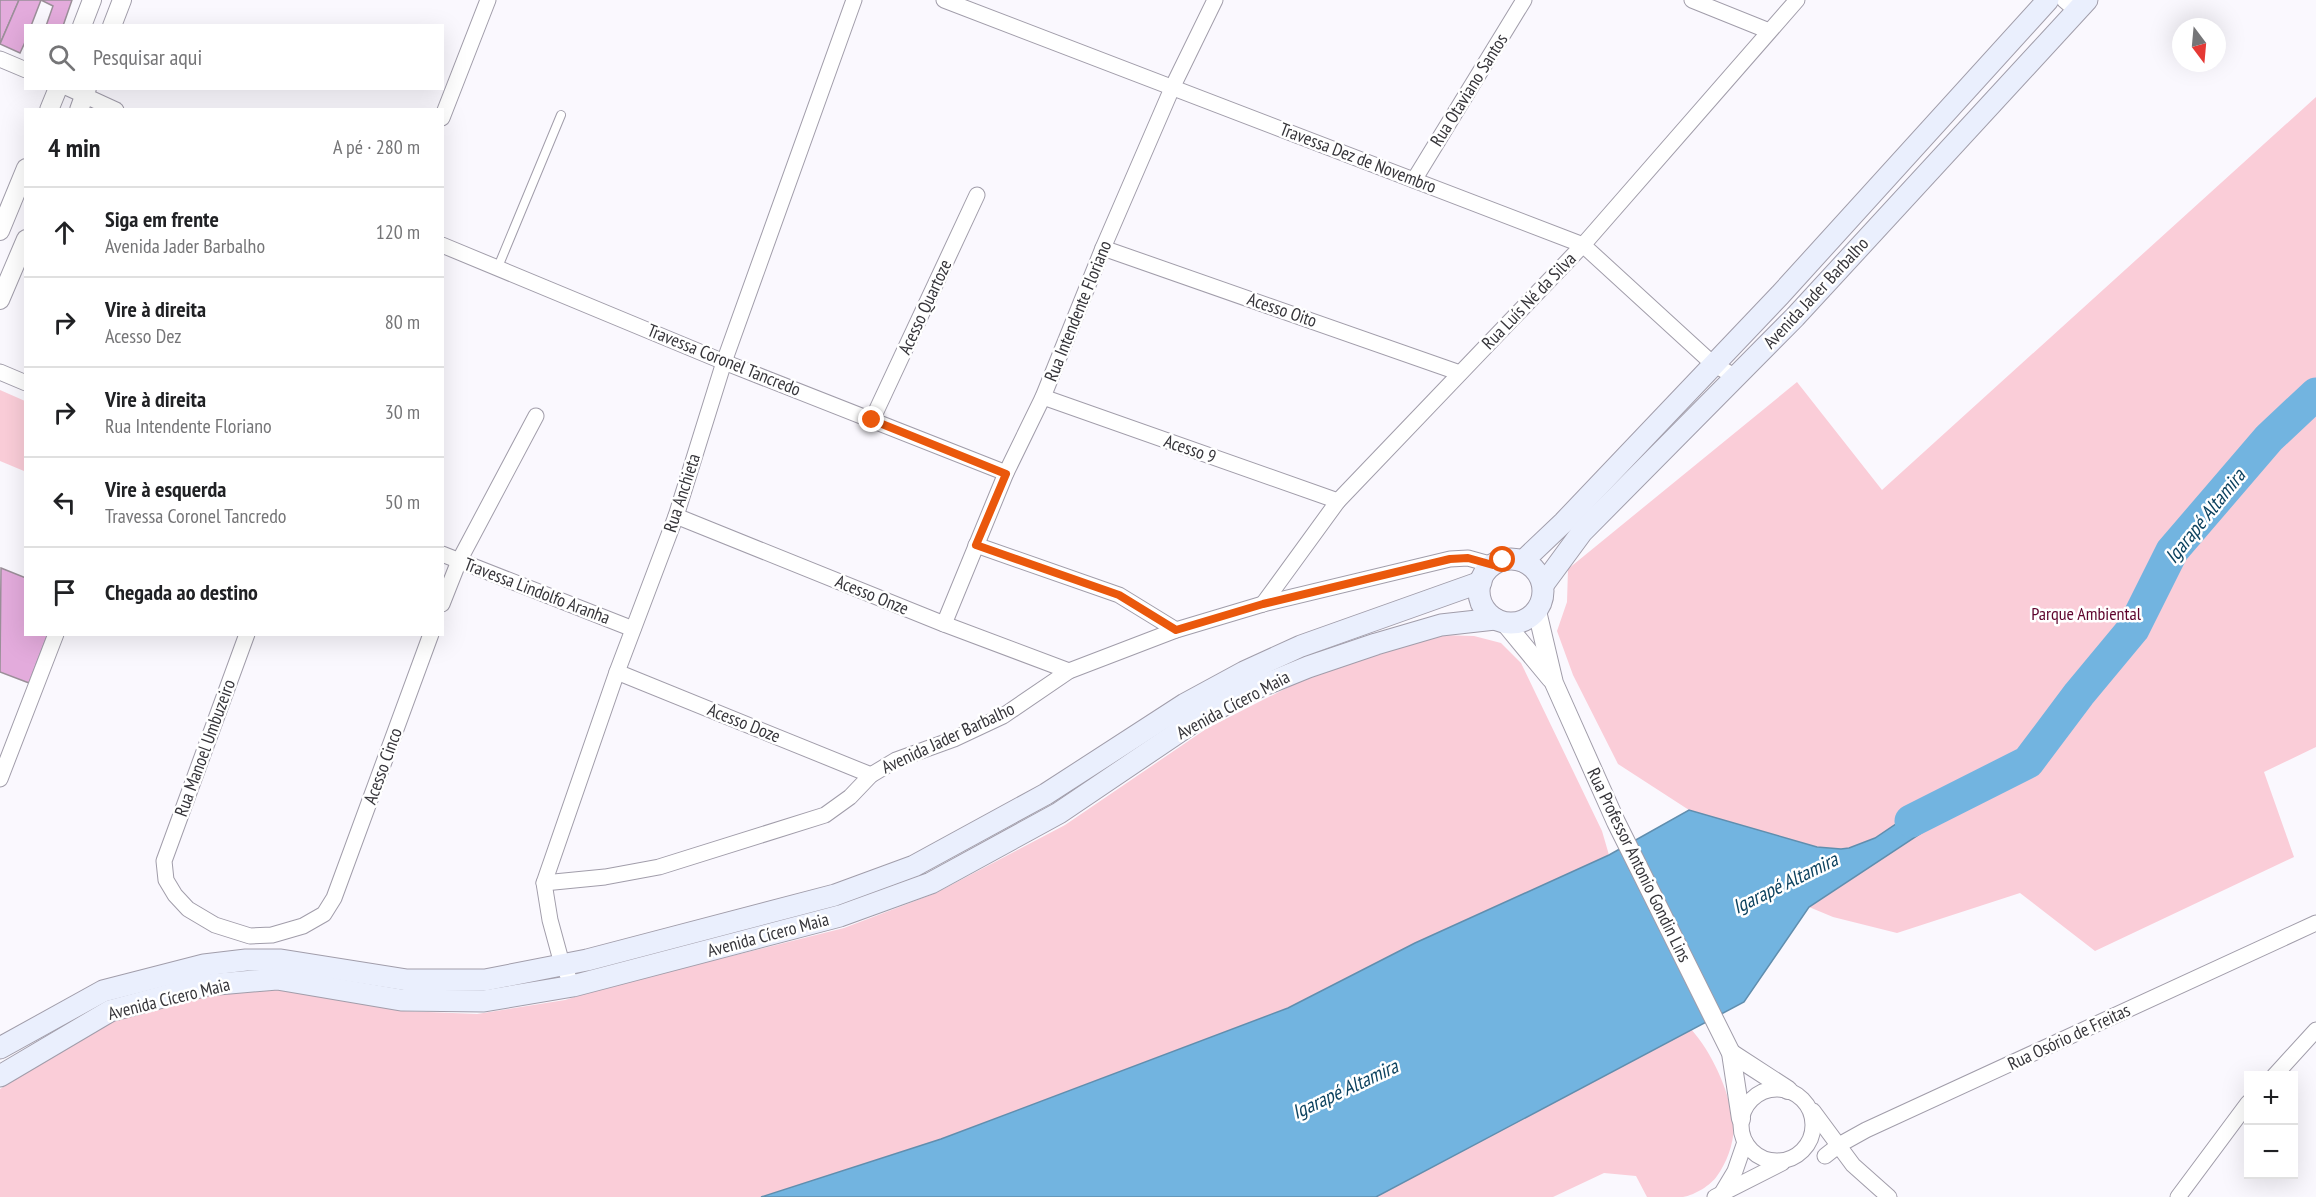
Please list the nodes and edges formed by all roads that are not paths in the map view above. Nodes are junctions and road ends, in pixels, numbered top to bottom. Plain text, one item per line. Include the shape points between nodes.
1 (92, 0) edge
2 (122, 0) edge
3 (488, 0) edge
4 (854, 0) edge
5 (944, 0) edge
6 (1215, 0) edge
7 (1524, 0) edge
8 (1692, 0) edge
9 (1797, 0) edge
10 (2048, 0) edge
11 (2076, 4) edge
12 (83, 24) edge
13 (113, 24) edge
14 (1769, 31) junction
15 (0, 59) edge
16 (24, 69) edge
17 (1173, 86) junction
18 (57, 90) edge
19 (80, 96) edge
20 (51, 108) edge
21 (111, 108) edge
22 (444, 113) edge
23 (561, 115) dead end
24 (24, 173) edge
25 (1414, 180) junction
26 (977, 195) dead end
27 (0, 231) edge
28 (24, 244) edge
29 (1583, 245) junction
30 (444, 246) edge
31 (1103, 248) junction
32 (498, 267) junction
33 (0, 300) edge
34 (724, 362) junction
35 (1713, 364) junction
36 (0, 372) edge
37 (1460, 373) junction
38 (1736, 377) junction
39 (24, 381) edge
40 (1043, 397) junction
41 (536, 416) dead end
42 (872, 420) junction
43 (1006, 474) junction
44 (1338, 501) junction
45 (676, 516) junction
46 (976, 545) junction
47 (444, 555) edge
48 (459, 561) junction
49 (1523, 561) junction
50 (1493, 565) junction
51 (1480, 582) junction
52 (1543, 585) junction
53 (444, 599) edge
54 (1263, 604) junction
55 (1537, 611) junction
56 (1499, 620) junction
57 (944, 624) junction
58 (633, 629) junction
59 (1176, 630) junction
60 (55, 636) edge
61 (246, 636) edge
62 (430, 636) edge
63 (1069, 670) junction
64 (616, 672) junction
65 (1554, 683) junction
66 (871, 775) junction
67 (0, 779) edge
68 (544, 883) junction
69 (2316, 923) edge
70 (249, 936) junction
71 (246, 960) junction
72 (562, 964) junction
73 (573, 986) junction
74 (2316, 1030) edge
75 (1728, 1046) junction
76 (0, 1048) edge
77 (2279, 1071) edge
78 (0, 1076) edge
79 (1788, 1090) junction
80 (1807, 1104) junction
81 (2244, 1108) edge
82 (1741, 1119) junction
83 (1745, 1142) junction
84 (1839, 1145) junction
85 (1801, 1153) junction
86 (1825, 1156) junction
87 (1786, 1161) junction
88 (1853, 1165) junction
89 (1719, 1194) edge
90 (1889, 1197) edge
91 (2178, 1197) edge

1 - 12 street
2 - 13 street
3 - 22 street
4 - 34 street, Rua Anchieta
5 - 17 street, Travessa Dez de Novembro
6 - 17 street, Rua Intendente Floriano
7 - 25 street, Rua Otaviano Santos
8 - 14 street
9 - 14 street, Rua Luís Né da Silva
10 - 35 main road, Avenida Jader Barbalho
11 - 38 main road, Avenida Jader Barbalho via 1795,317
14 - 29 street, Rua Luís Né da Silva
15 - 16 street
17 - 25 street, Travessa Dez de Novembro
17 - 31 street, Rua Intendente Floriano
18 - 20 street
19 - 21 street
23 - 32 lane
24 - 27 street
25 - 29 street, Travessa Dez de Novembro
26 - 42 street, Acesso Quartoze
28 - 33 street
29 - 35 street, Travessa Dez de Novembro
29 - 37 street, Rua Luís Né da Silva
30 - 32 street, Travessa Coronel Tancredo
31 - 37 street, Acesso Oito
31 - 40 street, Rua Intendente Floriano
32 - 34 street, Travessa Coronel Tancredo
34 - 42 street, Travessa Coronel Tancredo
34 - 45 street, Rua Anchieta
35 - 38 street, Travessa Dez de Novembro
35 - 49 main road, Avenida Jader Barbalho
36 - 39 street
37 - 44 street, Rua Luís Né da Silva
38 - 52 main road, Avenida Jader Barbalho via 1582,532
40 - 43 street, Rua Intendente Floriano
40 - 44 street, Acesso 9
41 - 48 street
42 - 43 street, Travessa Coronel Tancredo
43 - 46 street, Rua Intendente Floriano
44 - 54 street, Rua Luís Né da Silva
45 - 57 street, Acesso Onze
45 - 58 street, Rua Anchieta
46 - 57 street, Rua Intendente Floriano
46 - 59 street via 1119,595
47 - 48 street, Travessa Lindolfo Aranha
48 - 53 street
48 - 58 street, Travessa Lindolfo Aranha
49 - 50 main road via 1513,559
49 - 52 main road via 1539,575
50 - 51 main road
50 - 54 street, Avenida Jader Barbalho via 1468,558 1450,559
51 - 56 main road via 1481,603
51 - 72 main road, Avenida Cícero Maia via 1301,646 1244,672 1185,704 1046,794 914,866 835,895
52 - 55 main road
54 - 59 street, Avenida Jader Barbalho
55 - 56 main road via 1522,621
55 - 65 street, Rua Professor Antonio Gondin Lins
56 - 65 street
56 - 73 main road, Avenida Cícero Maia via 1441,626 1377,644 1254,689 1198,719 1059,813 931,883 840,916
57 - 63 street, Acesso Onze
58 - 64 street, Rua Anchieta
59 - 63 street, Avenida Jader Barbalho
60 - 67 street
61 - 70 street, Rua Manoel Umbuzeiro via 164,861 166,880 188,909 215,925
62 - 70 street, Acesso Cinco via 334,898 324,914 303,926
63 - 66 street, Avenida Jader Barbalho via 1003,716 896,760
64 - 66 street, Acesso Doze
64 - 68 street, Rua Anchieta
65 - 75 street, Rua Professor Antonio Gondin Lins via 1616,822
66 - 68 street, Avenida Jader Barbalho via 825,815 772,833 659,867
68 - 72 street, Rua Anchieta
69 - 84 street, Rua Osório de Freitas
70 - 71 street
71 - 72 main road, Avenida Cícero Maia via 281,960 407,980 485,980
71 - 76 main road, Avenida Cícero Maia via 204,965 103,991
72 - 73 street, Rua Anchieta
73 - 78 main road, Avenida Cícero Maia via 484,1001 401,1000 278,979 207,985 110,1011
74 - 77 street
75 - 79 street
75 - 82 street, Rua Professor Antonio Gondin Lins
79 - 80 street
79 - 82 street via 1763,1091 1745,1107
80 - 84 street
80 - 85 street via 1814,1124 1813,1135
81 - 91 street
82 - 83 street
83 - 87 street via 1762,1159
83 - 89 street via 1735,1171
84 - 86 street, Rua Osório de Freitas
84 - 88 street
85 - 86 street
85 - 87 street
86 - 88 street
87 - 89 street
88 - 90 street

